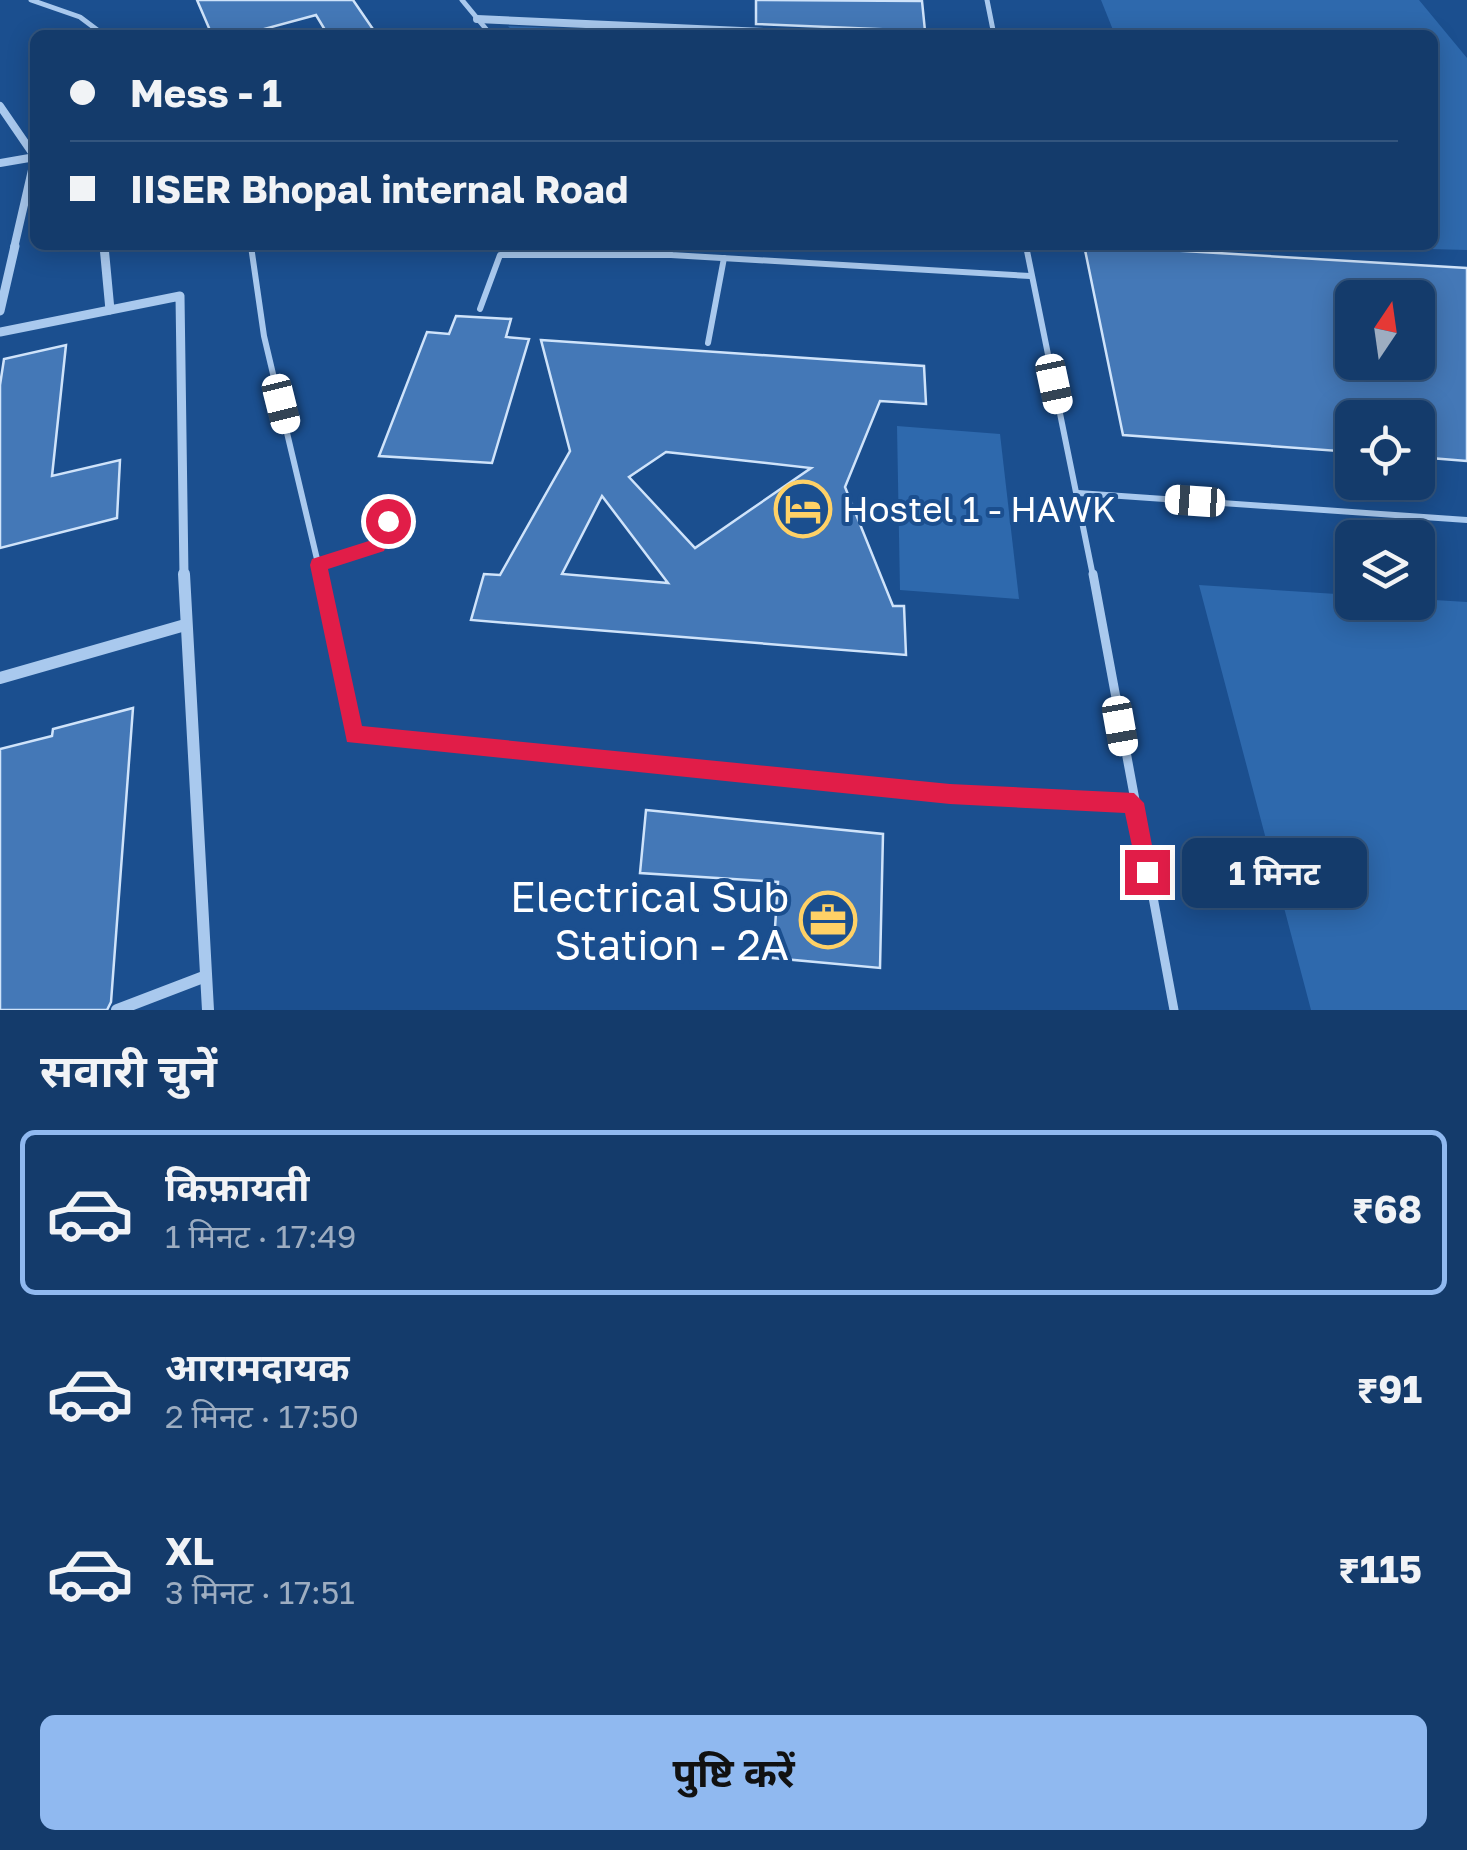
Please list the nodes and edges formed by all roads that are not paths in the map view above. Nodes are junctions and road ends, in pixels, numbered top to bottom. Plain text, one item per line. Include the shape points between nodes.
1 (31, 0) edge
2 (462, 0) edge
3 (987, 0) edge
4 (477, 18) junction
5 (97, 30) edge
6 (486, 30) edge
7 (726, 30) edge
8 (993, 30) edge
9 (0, 106) edge
10 (30, 150) edge
11 (30, 158) edge
12 (0, 163) edge
13 (30, 179) edge
14 (104, 250) edge
15 (253, 250) edge
16 (666, 250) edge
17 (1027, 250) edge
18 (671, 255) junction
19 (724, 258) junction
20 (1030, 276) junction
21 (480, 309) dead end
22 (110, 310) junction
23 (0, 311) edge
24 (0, 332) edge
25 (708, 342) dead end
26 (1078, 493) junction
27 (1467, 520) edge
28 (388, 521) dead end
29 (318, 565) junction
30 (185, 625) junction
31 (0, 678) edge
32 (1134, 803) junction
33 (206, 976) junction
34 (117, 1010) edge
35 (208, 1010) edge
36 (1174, 1010) edge

1 - 5 lane
2 - 4 lane
3 - 8 lane
4 - 6 lane
4 - 7 street
9 - 10 street
11 - 12 street
13 - 23 street
14 - 22 street
15 - 29 lane via 264,336
16 - 18 lane
17 - 20 lane
18 - 19 lane
18 - 21 lane via 500,255
19 - 20 lane
19 - 25 lane
20 - 26 lane
22 - 24 street
22 - 30 street via 180,296
26 - 27 lane
26 - 32 lane
28 - 29 lane via 378,546
29 - 32 lane via 354,735 950,794
30 - 31 street
30 - 33 street
32 - 36 lane
33 - 34 street
33 - 35 street

